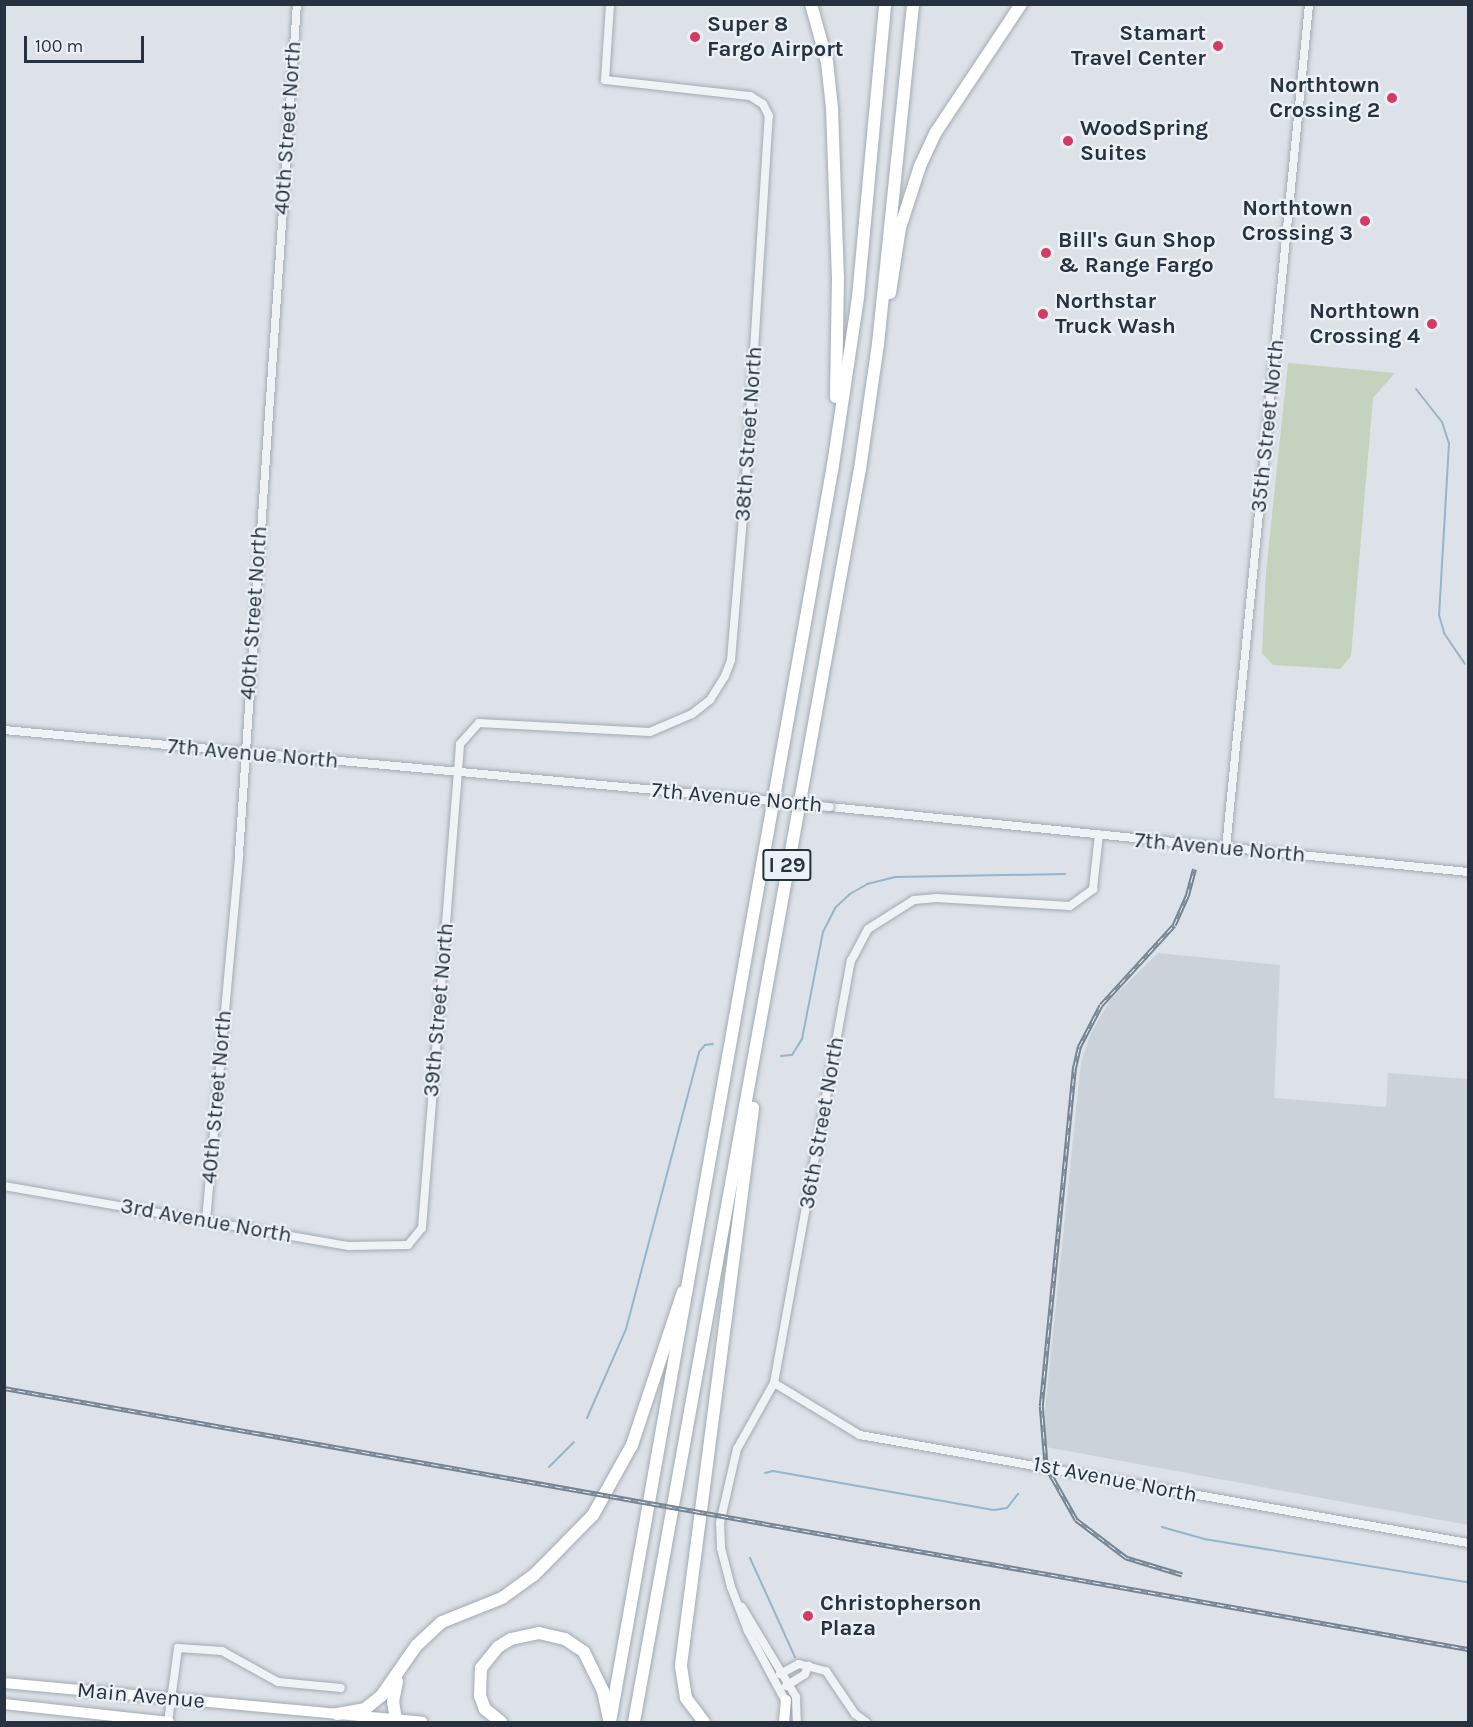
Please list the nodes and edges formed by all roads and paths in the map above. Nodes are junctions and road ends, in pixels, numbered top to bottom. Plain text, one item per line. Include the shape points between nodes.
1 (297, 4) edge
2 (610, 4) edge
3 (811, 4) edge
4 (885, 4) edge
5 (913, 4) edge
6 (1021, 4) edge
7 (1309, 4) edge
8 (878, 344) junction
9 (833, 465) junction
10 (4, 730) edge
11 (243, 754) junction
12 (456, 771) junction
13 (1099, 834) junction
14 (1226, 848) junction
15 (1468, 872) edge
16 (760, 1021) junction
17 (4, 1186) edge
18 (206, 1220) junction
19 (408, 1245) joint
20 (697, 1251) junction
21 (774, 1383) junction
22 (1468, 1543) edge
23 (737, 1600) junction
24 (808, 1666) junction
25 (401, 1671) junction
26 (783, 1672) junction
27 (642, 1674) junction
28 (774, 1677) junction
29 (4, 1683) edge
30 (789, 1684) junction
31 (341, 1688) dead end
32 (780, 1689) junction
33 (172, 1699) junction
34 (786, 1700) junction
35 (4, 1704) edge
36 (337, 1714) junction
37 (396, 1721) edge
38 (169, 1722) edge
39 (422, 1722) edge
40 (501, 1722) edge
41 (610, 1722) edge
42 (634, 1722) edge
43 (639, 1722) edge
44 (704, 1722) edge
45 (784, 1722) edge
46 (789, 1722) edge
47 (797, 1722) edge
48 (866, 1722) edge

1 - 11 street, 40th Street North
2 - 12 street, 38th Street North via 605,80 750,96 763,104 769,116 731,660 710,700 672,725 633,734 479,723 460,744
3 - 9 highway via 827,62 832,108 839,337
4 - 9 highway, I 29 via 858,297
5 - 8 highway, I 29
6 - 8 highway via 936,132 920,166 900,228
7 - 14 street, 35th Street North
8 - 16 highway, I 29 via 860,469
9 - 20 highway, I 29
10 - 11 street, 7th Avenue North
11 - 12 street, 7th Avenue North
11 - 18 street, 40th Street North via 239,854
12 - 13 street, 7th Avenue North, bridge
12 - 19 street, 39th Street North via 422,1228
13 - 14 street, 7th Avenue North
13 - 21 street, 36th Street North via 1093,889 1070,906 914,900 880,919 859,944 851,962
14 - 15 street, 7th Avenue North
16 - 27 highway, I 29
16 - 44 highway via 753,1107 681,1665 686,1698
17 - 18 street, 3rd Avenue North
18 - 19 street, 3rd Avenue North via 349,1246
20 - 25 highway via 632,1445 593,1515 534,1575 502,1598 442,1622 416,1646
20 - 41 highway, I 29
21 - 22 street, 1st Avenue North via 860,1435
21 - 23 street, 36th Street North via 737,1449 720,1522 721,1548
23 - 26 street, 36th Street North
23 - 28 street, 36th Street North via 748,1632
24 - 26 street via 799,1665
24 - 30 street via 805,1674
24 - 48 street via 832,1676 855,1714
25 - 36 highway via 365,1708
25 - 37 highway via 394,1689
26 - 28 street
26 - 30 street, 36th Street North
27 - 42 highway, I 29
27 - 43 highway
28 - 32 street, 36th Street North
29 - 33 main road, Main Avenue
30 - 32 street
30 - 47 street, 36th Street North via 796,1697
31 - 33 street via 278,1682 222,1651 178,1648
32 - 34 street, 36th Street North
33 - 36 main road, Main Avenue
33 - 38 street
34 - 45 main road
34 - 46 street, 36th Street North
35 - 38 main road, Main Avenue
36 - 37 main road, Main Avenue
37 - 39 main road, Main Avenue
40 - 41 highway via 485,1709 480,1695 481,1668 498,1647 511,1639 539,1633 565,1640 584,1652 603,1692

